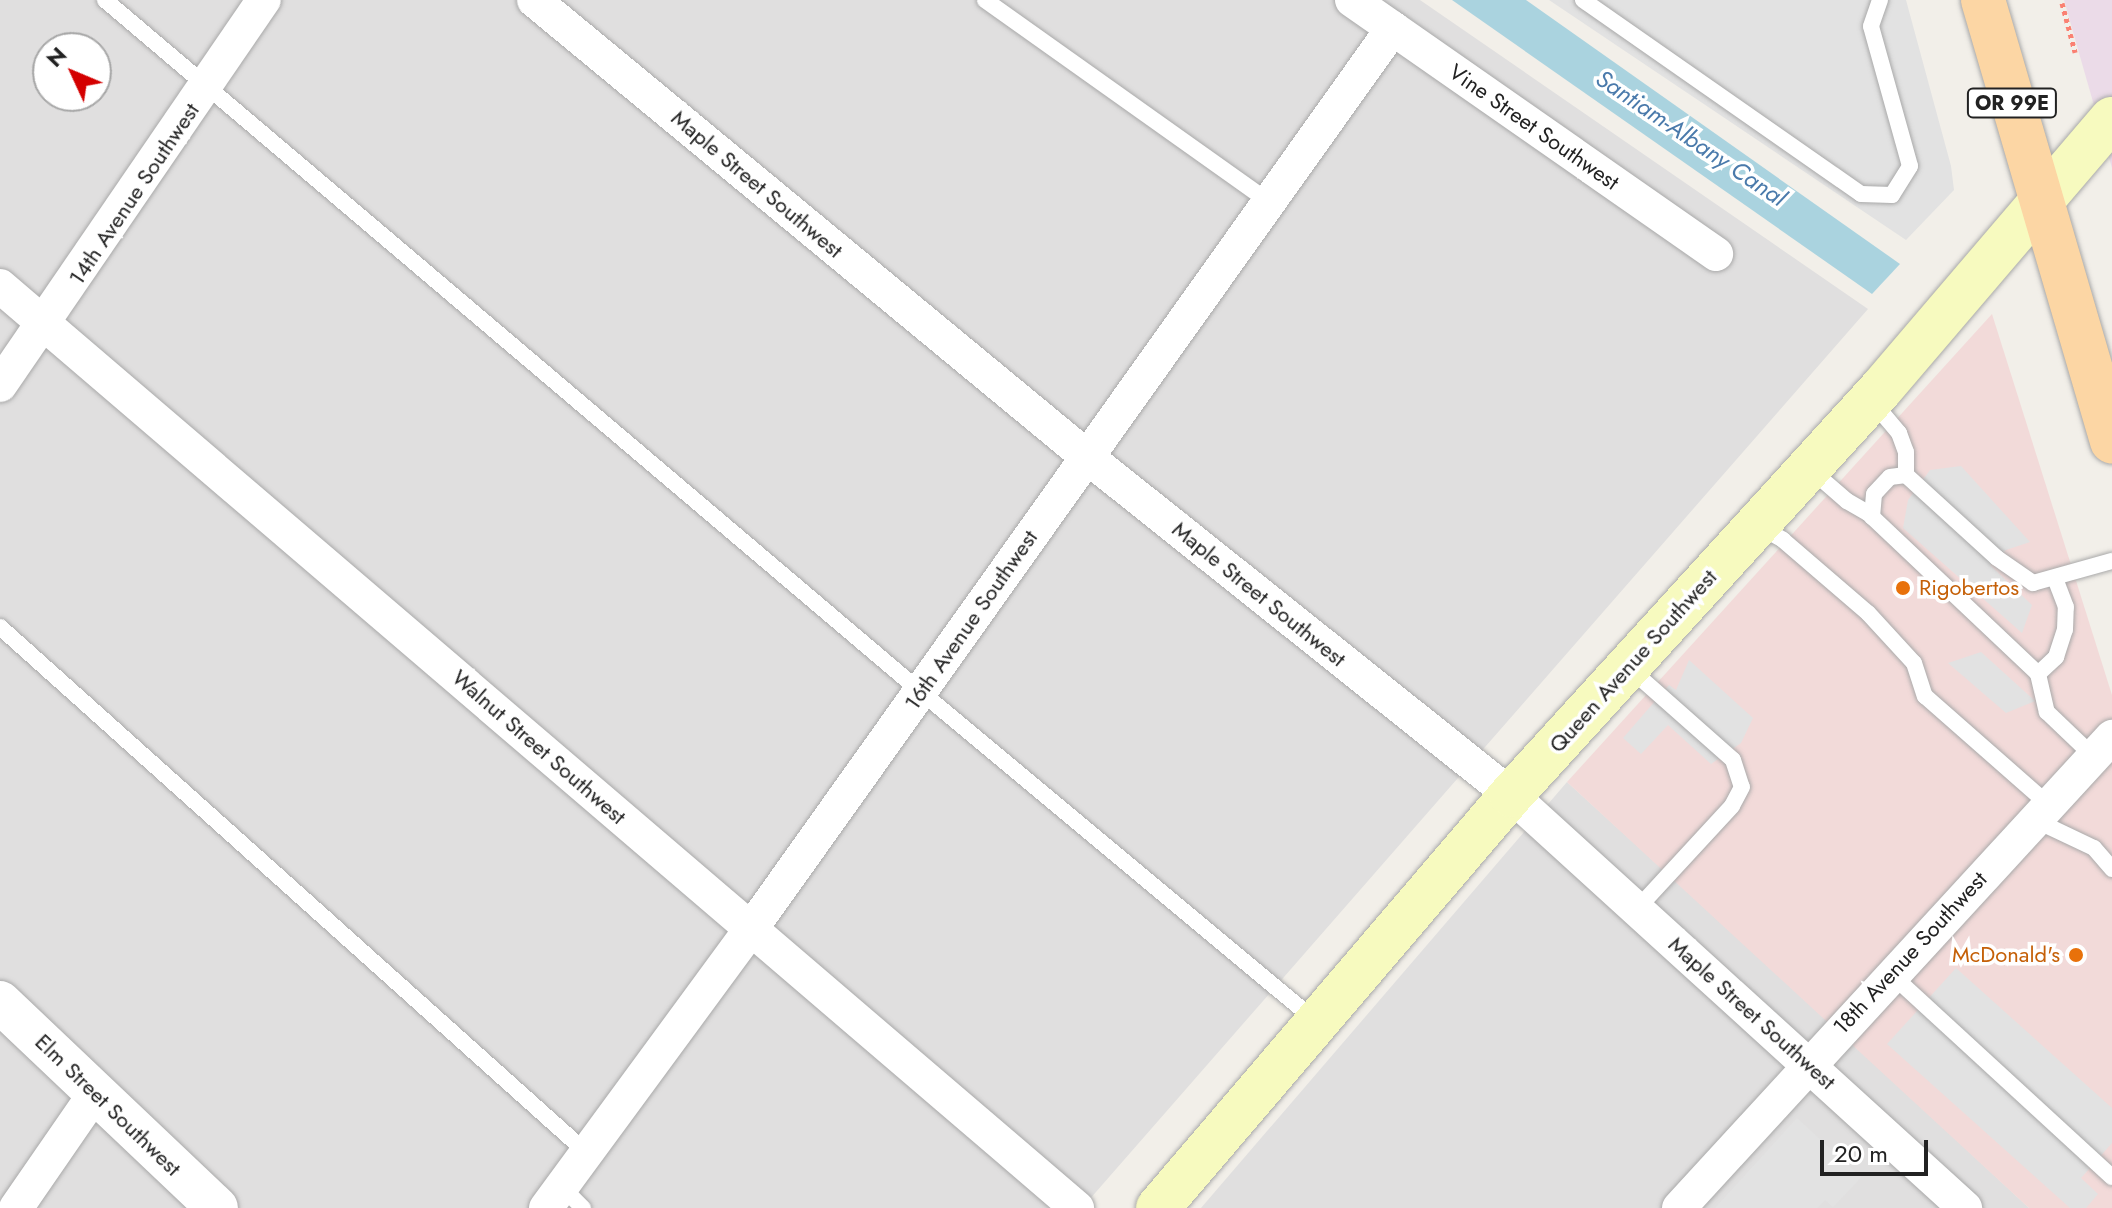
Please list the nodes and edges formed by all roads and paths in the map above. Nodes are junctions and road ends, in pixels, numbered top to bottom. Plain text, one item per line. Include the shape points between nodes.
1 (105, 0) edge
2 (264, 0) edge
3 (534, 0) edge
4 (985, 0) edge
5 (1352, 0) edge
6 (1583, 0) edge
7 (1880, 0) edge
8 (1983, 0) edge
9 (2062, 3) dead end
10 (1393, 28) junction
11 (2075, 52) dead end
12 (206, 87) junction
13 (2112, 119) edge
14 (1268, 201) junction
15 (2040, 206) junction
16 (1716, 254) dead end
17 (0, 286) edge
18 (45, 325) junction
19 (0, 385) edge
20 (1871, 400) junction
21 (2112, 442) edge
22 (1086, 456) junction
23 (1809, 468) junction
24 (1906, 475) junction
25 (1872, 517) junction
26 (1756, 525) junction
27 (2112, 561) edge
28 (2055, 579) junction
29 (0, 627) edge
30 (1628, 667) junction
31 (2038, 674) junction
32 (921, 692) junction
33 (2103, 746) edge
34 (1511, 795) junction
35 (2042, 812) junction
36 (2112, 869) edge
37 (1637, 909) junction
38 (751, 929) junction
39 (1891, 974) junction
40 (0, 1002) edge
41 (1317, 1022) junction
42 (1808, 1063) junction
43 (96, 1092) junction
44 (586, 1152) junction
45 (2112, 1177) edge
46 (563, 1201) edge
47 (16, 1208) edge
48 (217, 1208) edge
49 (1077, 1208) edge
50 (1158, 1208) edge
51 (1679, 1208) edge
52 (1965, 1208) edge

1 - 12 lane
2 - 12 street, 14th Avenue Southwest
3 - 22 street, Maple Street Southwest
4 - 14 lane
5 - 10 street, Vine Street Southwest
6 - 7 lane via 1861,194 1892,195 1910,166 1871,26
8 - 15 main road, OR 99E
9 - 11 path
10 - 14 street, 16th Avenue Southwest
10 - 16 street, Vine Street Southwest
12 - 18 street, 14th Avenue Southwest
12 - 32 lane
13 - 15 main road, Queen Avenue Southwest
14 - 22 street, 16th Avenue Southwest
15 - 20 main road, Queen Avenue Southwest
15 - 21 main road, OR 99E
17 - 18 street, Walnut Street Southwest
18 - 19 street, 14th Avenue Southwest
18 - 38 street, Walnut Street Southwest
20 - 23 main road, Queen Avenue Southwest
20 - 24 lane via 1899,433
22 - 32 street, 16th Avenue Southwest
22 - 34 street, Maple Street Southwest
23 - 25 lane
23 - 26 main road, Queen Avenue Southwest
24 - 25 lane via 1890,477 1874,494
24 - 28 lane via 2016,574 2033,583
25 - 31 lane
26 - 30 main road, Queen Avenue Southwest
26 - 35 lane via 1783,540 1868,613 1914,663 1925,696
27 - 28 lane
28 - 31 lane via 2066,607 2065,630 2056,657
29 - 44 lane
30 - 34 main road, Queen Avenue Southwest
30 - 37 lane via 1733,760 1742,787 1732,806
31 - 33 lane via 2047,712
32 - 38 street, 16th Avenue Southwest
32 - 41 lane
33 - 35 street, 18th Avenue Southwest
34 - 37 street, Maple Street Southwest
34 - 41 main road, Queen Avenue Southwest
35 - 36 lane via 2094,848
35 - 39 street, 18th Avenue Southwest
37 - 42 street, Maple Street Southwest
38 - 44 street, 16th Avenue Southwest
38 - 49 street, Walnut Street Southwest
39 - 42 street, 18th Avenue Southwest
39 - 45 lane
40 - 43 street, Elm Street Southwest
41 - 50 main road, Queen Avenue Southwest
42 - 51 street, 18th Avenue Southwest
42 - 52 street, Maple Street Southwest
43 - 47 street
43 - 48 street, Elm Street Southwest
44 - 46 street, 16th Avenue Southwest

